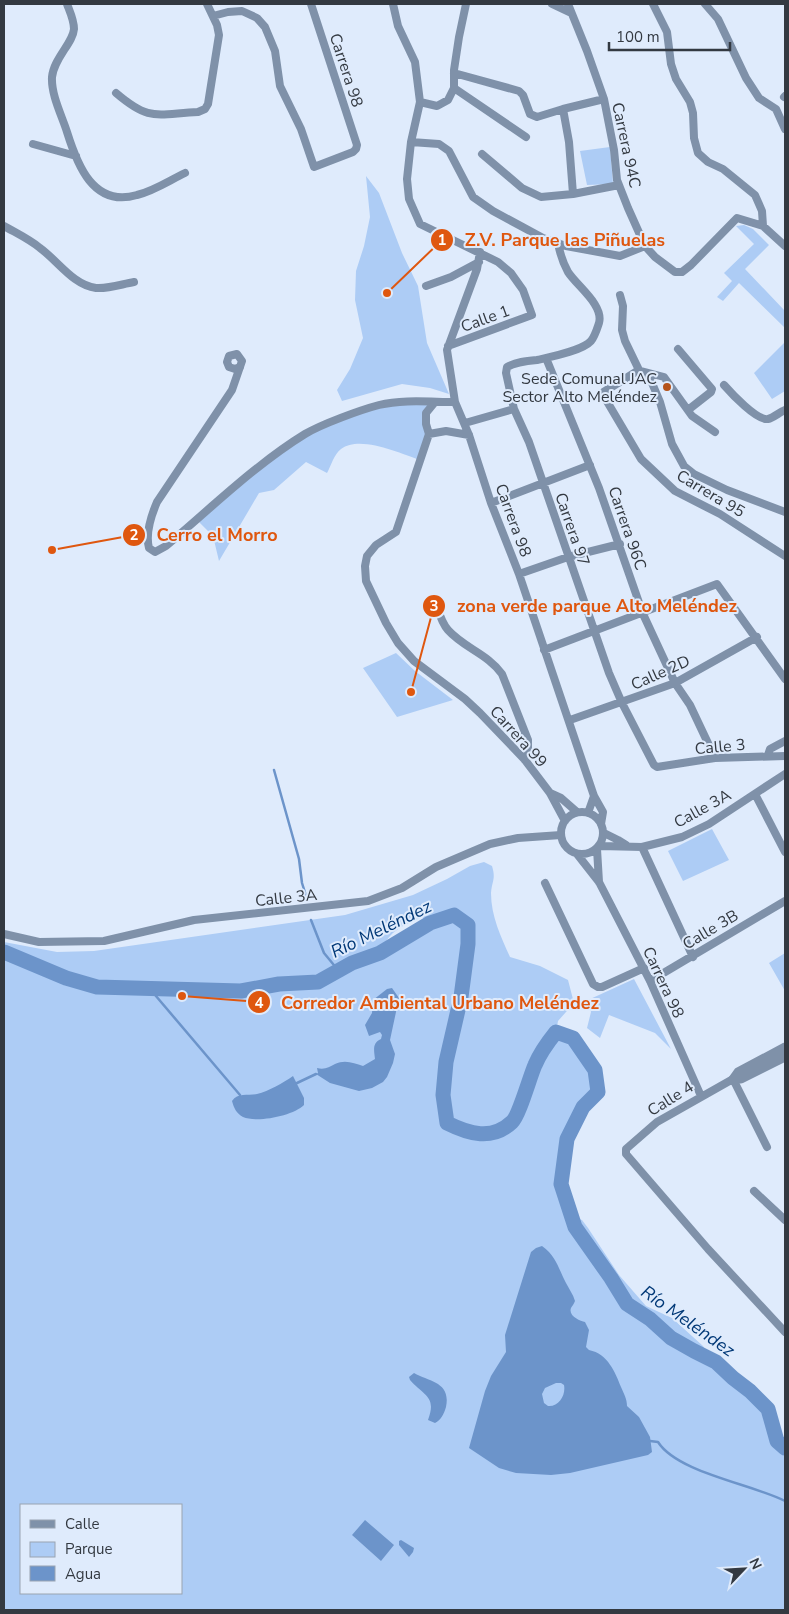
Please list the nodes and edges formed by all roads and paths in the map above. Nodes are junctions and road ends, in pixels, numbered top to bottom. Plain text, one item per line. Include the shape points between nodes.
1 (67, 4) edge
2 (208, 4) edge
3 (311, 4) edge
4 (393, 4) edge
5 (466, 4) edge
6 (552, 4) edge
7 (568, 4) edge
8 (653, 4) edge
9 (705, 4) edge
10 (571, 13) junction
11 (213, 16) junction
12 (454, 73) junction
13 (454, 88) junction
14 (116, 92) dead end
15 (604, 99) junction
16 (420, 102) junction
17 (562, 108) junction
18 (785, 129) edge
19 (526, 138) dead end
20 (412, 142) junction
21 (33, 144) dead end
22 (482, 154) dead end
23 (76, 156) junction
24 (185, 173) dead end
25 (620, 185) junction
26 (572, 194) junction
27 (4, 226) edge
28 (763, 226) junction
29 (558, 243) junction
30 (646, 246) junction
31 (785, 246) edge
32 (480, 252) junction
33 (479, 262) junction
34 (134, 282) dead end
35 (426, 286) dead end
36 (620, 295) dead end
37 (448, 346) junction
38 (678, 349) dead end
39 (546, 358) junction
40 (240, 367) dead end
41 (639, 370) junction
42 (724, 386) dead end
43 (418, 401) junction
44 (435, 402) junction
45 (455, 402) junction
46 (514, 409) junction
47 (688, 410) junction
48 (785, 410) edge
49 (426, 413) junction
50 (465, 423) junction
51 (715, 432) dead end
52 (429, 434) junction
53 (470, 435) junction
54 (590, 465) junction
55 (543, 484) junction
56 (491, 503) junction
57 (785, 512) edge
58 (620, 544) junction
59 (785, 556) edge
60 (568, 557) junction
61 (519, 574) junction
62 (434, 598) dead end
63 (643, 614) junction
64 (595, 631) junction
65 (756, 637) junction
66 (544, 650) junction
67 (785, 678) edge
68 (675, 684) junction
69 (622, 703) junction
70 (570, 720) junction
71 (785, 741) edge
72 (768, 755) junction
73 (785, 756) edge
74 (714, 758) junction
75 (525, 760) junction
76 (657, 767) joint
77 (785, 774) edge
78 (550, 793) junction
79 (754, 794) junction
80 (594, 796) junction
81 (578, 812) junction
82 (588, 813) junction
83 (565, 821) junction
84 (601, 824) junction
85 (604, 834) junction
86 (561, 836) junction
87 (626, 845) junction
88 (599, 847) junction
89 (642, 847) junction
90 (785, 852) edge
91 (577, 854) junction
92 (599, 882) junction
93 (545, 883) dead end
94 (785, 901) edge
95 (4, 934) edge
96 (693, 957) junction
97 (644, 968) junction
98 (650, 982) junction
99 (785, 1047) edge
100 (785, 1057) edge
101 (733, 1079) junction
102 (701, 1096) junction
103 (767, 1147) dead end
104 (754, 1191) dead end
105 (785, 1220) edge
106 (785, 1332) edge

1 - 23 street via 73,32 55,67 52,84
2 - 11 street
3 - 11 street, Carrera 98 via 357,145 353,152 314,167 300,126 280,86 275,51 265,27 253,15 242,11
4 - 16 street via 398,26 415,62
5 - 12 street
6 - 10 street
7 - 10 street, Carrera 94C
8 - 28 street via 668,32 671,64 693,113 698,153 755,195 762,210
9 - 18 street via 718,19 746,78 760,98 776,109
10 - 15 street, Carrera 94C
11 - 14 street via 219,35 205,109 147,114
12 - 13 street
12 - 17 street via 519,91 533,116
13 - 16 street via 448,100 437,106
13 - 19 street
15 - 17 street
15 - 25 street, Carrera 94C
16 - 20 street
17 - 26 street via 569,142
20 - 29 street via 439,144 449,151 473,197 494,212
20 - 32 street via 407,179 409,199 420,224
21 - 23 street
22 - 26 street via 522,188 541,197
23 - 24 street via 90,182 106,194 119,197 139,195
25 - 26 street
25 - 30 street, Carrera 94C
27 - 34 street via 34,244 85,285 106,288
28 - 30 street, Carrera 94C via 737,218 682,272 675,272
28 - 31 street
29 - 30 street via 620,256
29 - 39 street via 568,273 597,309 600,320 590,342 581,348
32 - 33 street, Carrera 98
32 - 37 street, Calle 1 via 511,273 532,315
33 - 35 street
33 - 37 street, Carrera 98
36 - 41 street via 622,330
37 - 45 street, Carrera 98
38 - 47 street via 712,388
39 - 46 street, Carrera 97 via 514,363 507,368
39 - 54 street, Carrera 96C
40 - 43 street via 232,390 157,502 151,516 148,542 149,548 155,552 268,460 306,434 380,404
41 - 47 street via 664,378
41 - 57 street via 652,383 672,444 684,466 727,490
41 - 59 street, Carrera 95 via 602,393 641,459 675,491 720,514
42 - 48 street via 763,419
43 - 44 street
43 - 49 street
44 - 45 street
44 - 49 street
45 - 50 street, Carrera 98
46 - 50 street
46 - 55 street, Carrera 97
47 - 51 street
49 - 52 street
50 - 53 street, Carrera 98
52 - 53 street via 446,431
52 - 75 street, Carrera 99 via 396,532 376,545 367,556 366,581 398,643 414,661 464,699
53 - 56 street, Carrera 98
54 - 55 street
54 - 58 street, Carrera 96C
55 - 56 street
55 - 60 street, Carrera 97
56 - 61 street, Carrera 98
58 - 60 street
58 - 63 street, Carrera 96C
60 - 61 street
60 - 64 street, Carrera 97
61 - 66 street, Carrera 98
62 - 75 street via 447,629 496,665 502,674 528,740
63 - 64 street
63 - 65 street via 717,584
63 - 68 street, Carrera 96C
64 - 66 street
64 - 69 street, Carrera 97
65 - 67 street
65 - 68 street, Calle 2D
66 - 70 street, Carrera 98
68 - 69 street, Calle 2D
68 - 74 street, Carrera 96C via 690,705
69 - 70 street, Calle 2D
69 - 76 street, Carrera 97
70 - 80 street, Carrera 98
71 - 72 street via 770,749
72 - 73 street, Calle 3
72 - 74 street, Calle 3
74 - 76 street, Calle 3
75 - 78 street, Carrera 99
77 - 79 street, Calle 3A
78 - 81 street, Carrera 99
78 - 83 street, Carrera 99
79 - 89 street, Calle 3A via 710,824 682,837
79 - 90 street
80 - 82 street
80 - 84 street, Carrera 98 via 603,812
81 - 82 street
81 - 83 street
82 - 84 street
83 - 86 street
84 - 85 street
85 - 87 street, Calle 3A
85 - 88 street
86 - 91 street via 566,847
86 - 95 street, Calle 3A via 518,838 490,844 436,867 402,888 368,901 194,920 104,941 39,942
87 - 88 street, Calle 3A
87 - 89 street, Calle 3A
88 - 91 street via 587,854
88 - 92 street, Carrera 98
89 - 96 street
91 - 92 street, Carrera 98
92 - 97 street, Carrera 98
93 - 97 street via 593,984 602,987
94 - 96 street, Calle 3B
96 - 98 street, Calle 3B
97 - 98 street, Carrera 98
98 - 102 street, Carrera 98
99 - 101 street, Calle 4 via 738,1072
100 - 101 street, Calle 4 via 741,1079
101 - 102 street, Calle 4
101 - 103 street
102 - 106 street, Calle 4 via 657,1122 626,1149 626,1154
104 - 105 street

